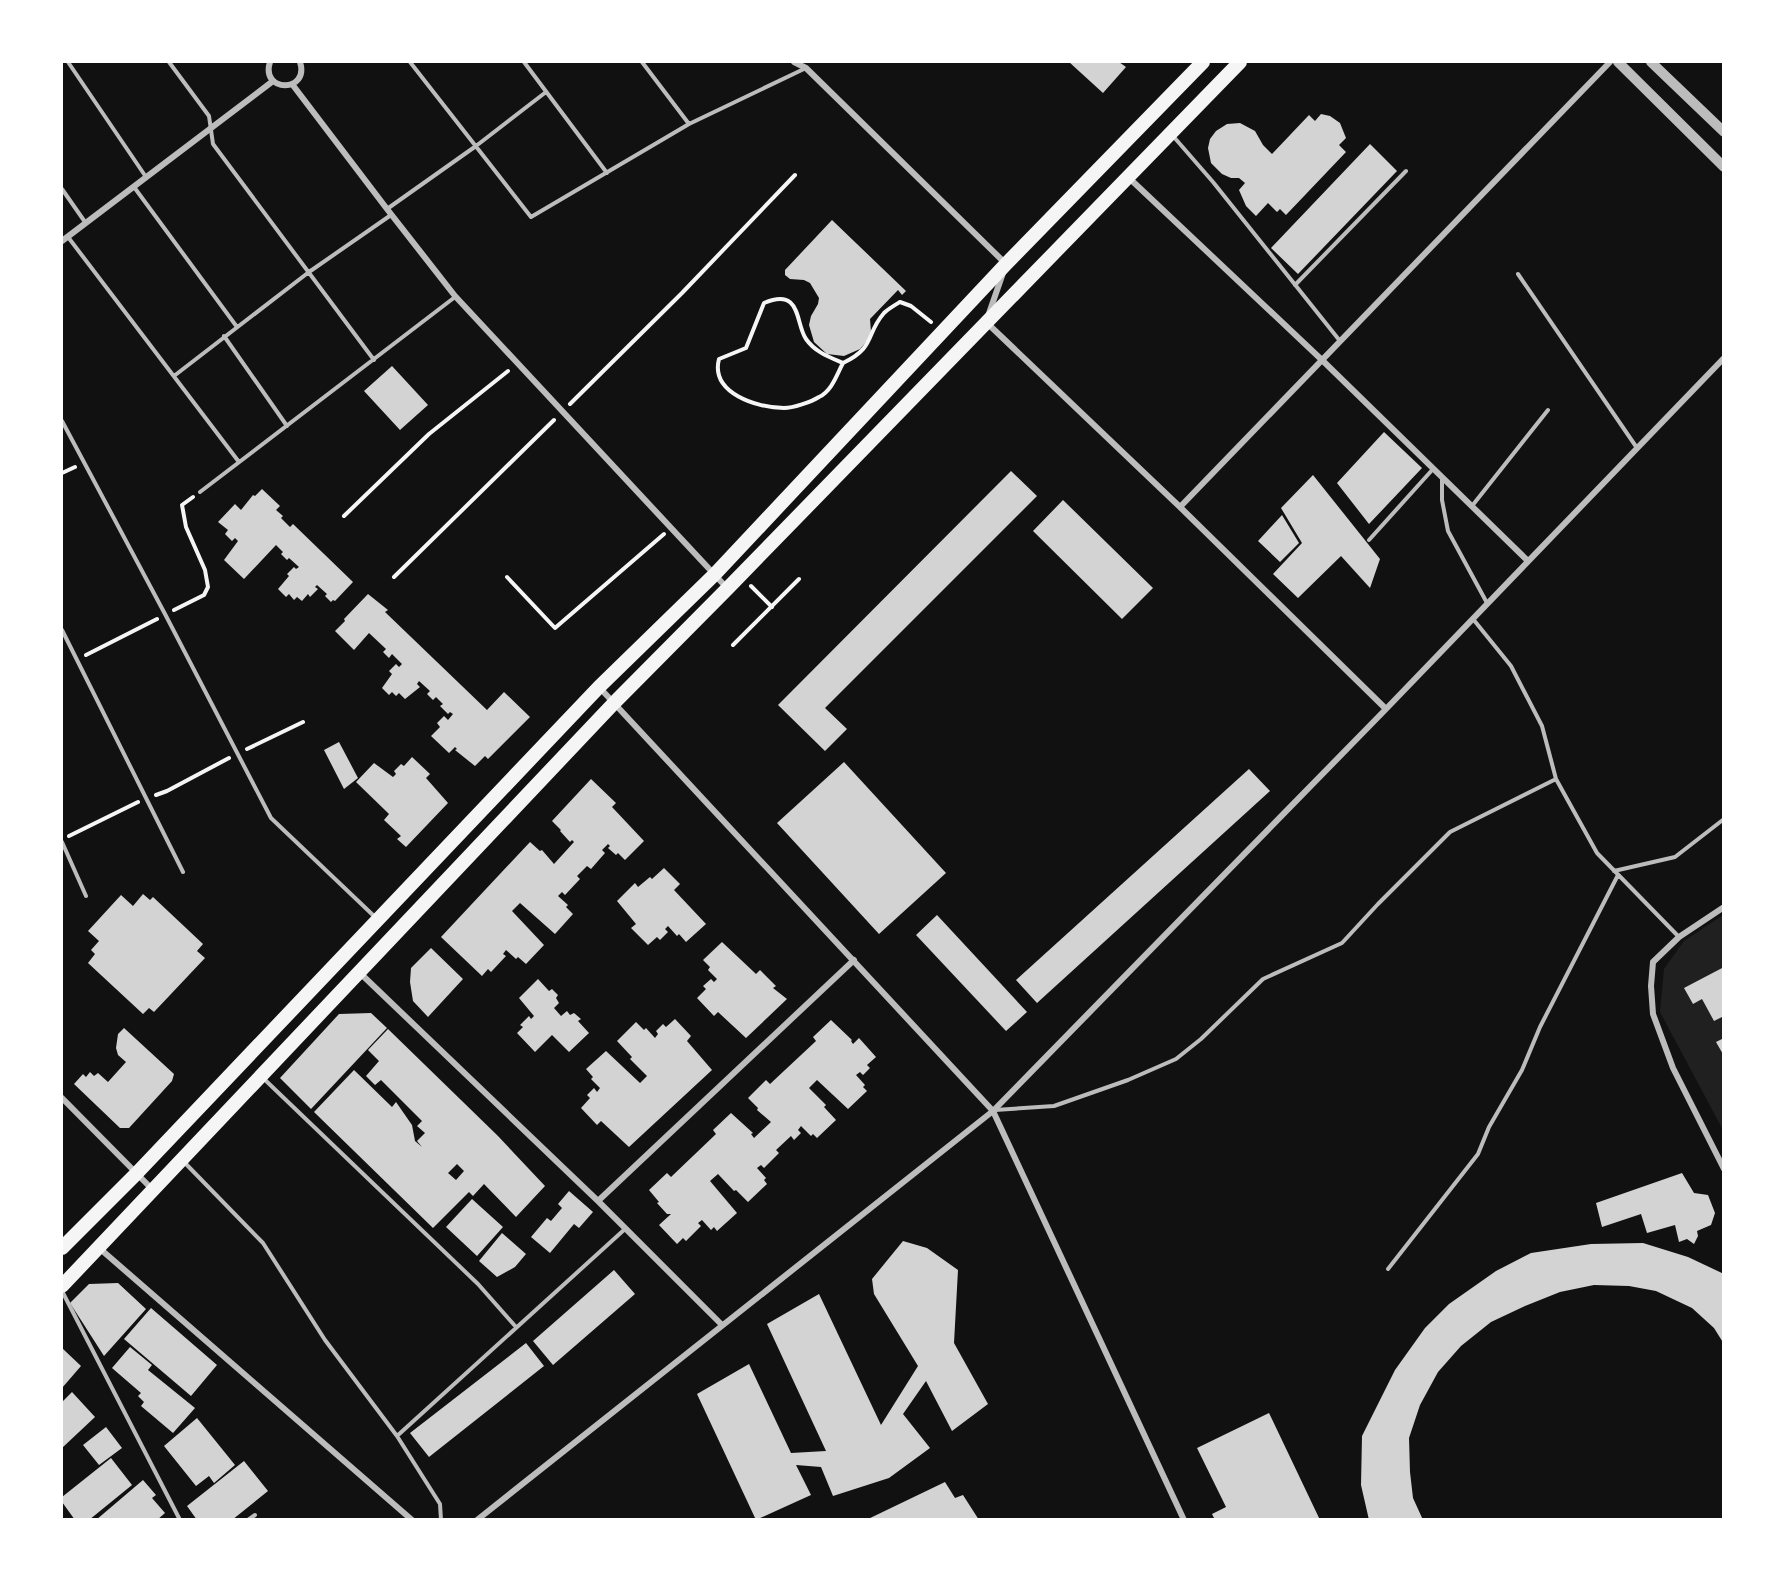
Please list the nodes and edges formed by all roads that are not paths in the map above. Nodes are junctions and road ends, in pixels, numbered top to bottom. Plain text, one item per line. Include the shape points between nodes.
1 (68, 62) edge
2 (169, 62) edge
3 (270, 62) edge
4 (300, 62) edge
5 (410, 62) edge
6 (524, 62) edge
7 (642, 62) edge
8 (794, 62) edge
9 (1203, 62) edge
10 (1240, 62) edge
11 (1610, 62) edge
12 (1618, 62) edge
13 (1651, 62) edge
14 (806, 68) junction
15 (273, 81) junction
16 (292, 84) junction
17 (546, 92) junction
18 (689, 124) junction
19 (210, 129) junction
20 (1724, 132) edge
21 (1170, 134) junction
22 (476, 146) junction
23 (1724, 167) edge
24 (1406, 171) dead end
25 (607, 173) junction
26 (146, 177) junction
27 (1128, 177) junction
28 (134, 187) junction
29 (62, 189) edge
30 (389, 212) junction
31 (86, 223) junction
32 (64, 239) edge
33 (1006, 264) junction
34 (309, 272) junction
35 (1518, 274) dead end
36 (1295, 285) junction
37 (456, 296) junction
38 (986, 322) junction
39 (237, 327) junction
40 (224, 336) junction
41 (1340, 341) junction
42 (1724, 358) edge
43 (374, 360) junction
44 (1323, 361) junction
45 (174, 376) junction
46 (1548, 410) dead end
47 (62, 421) edge
48 (287, 426) junction
49 (1638, 448) junction
50 (239, 462) junction
51 (1433, 470) junction
52 (1442, 478) junction
53 (200, 492) road end
54 (1472, 506) junction
55 (1180, 507) junction
56 (1369, 540) dead end
57 (1528, 561) junction
58 (715, 574) junction
59 (728, 588) junction
60 (1487, 603) junction
61 (1473, 619) junction
62 (62, 630) edge
63 (600, 687) junction
64 (614, 703) junction
65 (1386, 709) junction
66 (1556, 779) junction
67 (1724, 819) edge
68 (62, 840) edge
69 (1614, 871) junction
70 (183, 872) dead end
71 (1618, 875) junction
72 (86, 896) dead end
73 (1724, 907) edge
74 (378, 920) junction
75 (1679, 937) junction
76 (854, 960) junction
77 (360, 973) junction
78 (260, 1075) junction
79 (62, 1098) edge
80 (993, 1110) junction
81 (181, 1159) junction
82 (1724, 1169) edge
83 (136, 1174) junction
84 (152, 1188) junction
85 (598, 1201) junction
86 (625, 1229) junction
87 (98, 1247) junction
88 (62, 1248) edge
89 (1388, 1269) dead end
90 (62, 1286) edge
91 (62, 1291) edge
92 (721, 1324) junction
93 (516, 1327) junction
94 (397, 1436) junction
95 (255, 1515) dead end
96 (180, 1520) edge
97 (248, 1520) edge
98 (412, 1520) edge
99 (441, 1520) edge
100 (477, 1520) edge
101 (1184, 1520) edge

1 - 26 lane
2 - 19 lane via 209,116
3 - 15 street via 268,69
4 - 16 street via 301,74
5 - 22 lane
6 - 17 lane
7 - 18 lane
8 - 14 street
9 - 33 main road
10 - 21 main road
11 - 41 street
12 - 23 street
13 - 20 street
14 - 18 lane
14 - 33 street
15 - 16 street via 278,85
15 - 19 street
16 - 30 street
17 - 22 lane
17 - 25 lane
18 - 25 lane
19 - 26 street
19 - 34 lane via 213,144
21 - 27 main road
21 - 36 lane
22 - 25 lane via 531,217
22 - 30 lane
24 - 36 lane
26 - 28 street
27 - 38 main road
27 - 44 street
28 - 31 street
28 - 39 lane
29 - 31 lane
30 - 34 lane
30 - 37 street
31 - 32 street
32 - 45 lane
33 - 38 street
33 - 58 main road
34 - 39 lane
34 - 43 lane
35 - 49 lane
36 - 41 lane
37 - 43 lane
37 - 58 street
38 - 55 street
38 - 59 main road
39 - 40 lane
40 - 45 lane
40 - 48 lane
41 - 44 street
42 - 49 street
43 - 48 lane
44 - 51 street
44 - 55 street
45 - 50 lane
46 - 54 lane
47 - 74 lane via 271,818
48 - 50 lane
49 - 57 street
50 - 53 lane
51 - 52 street
51 - 56 lane
52 - 54 street
52 - 60 lane via 1448,531
54 - 57 street
55 - 65 street
57 - 60 street
58 - 59 street
58 - 63 main road
59 - 64 main road
60 - 61 street
61 - 65 street
61 - 66 lane via 1515,673 1542,726
62 - 70 lane
63 - 64 street
63 - 74 main road
64 - 76 street
64 - 77 main road
65 - 80 street
66 - 69 lane via 1597,853
66 - 80 lane via 1450,832 1342,944 1263,979 1176,1059 1054,1106
67 - 69 lane via 1675,857
68 - 72 lane
69 - 71 lane
71 - 75 lane
71 - 89 lane via 1478,1154
73 - 75 street
74 - 83 main road
75 - 82 street via 1653,962 1653,1014 1673,1068
76 - 80 street
76 - 85 street
77 - 78 main road
77 - 85 street
78 - 81 main road
78 - 93 lane via 478,1284
79 - 83 street
80 - 92 street
80 - 101 street
81 - 84 main road
81 - 94 lane via 263,1244 325,1340
83 - 84 street
83 - 88 main road
84 - 87 main road
85 - 86 street
86 - 92 street
86 - 93 lane
87 - 90 main road
87 - 98 street
91 - 96 lane
92 - 100 street
93 - 94 lane
94 - 99 lane via 440,1504
95 - 97 lane

